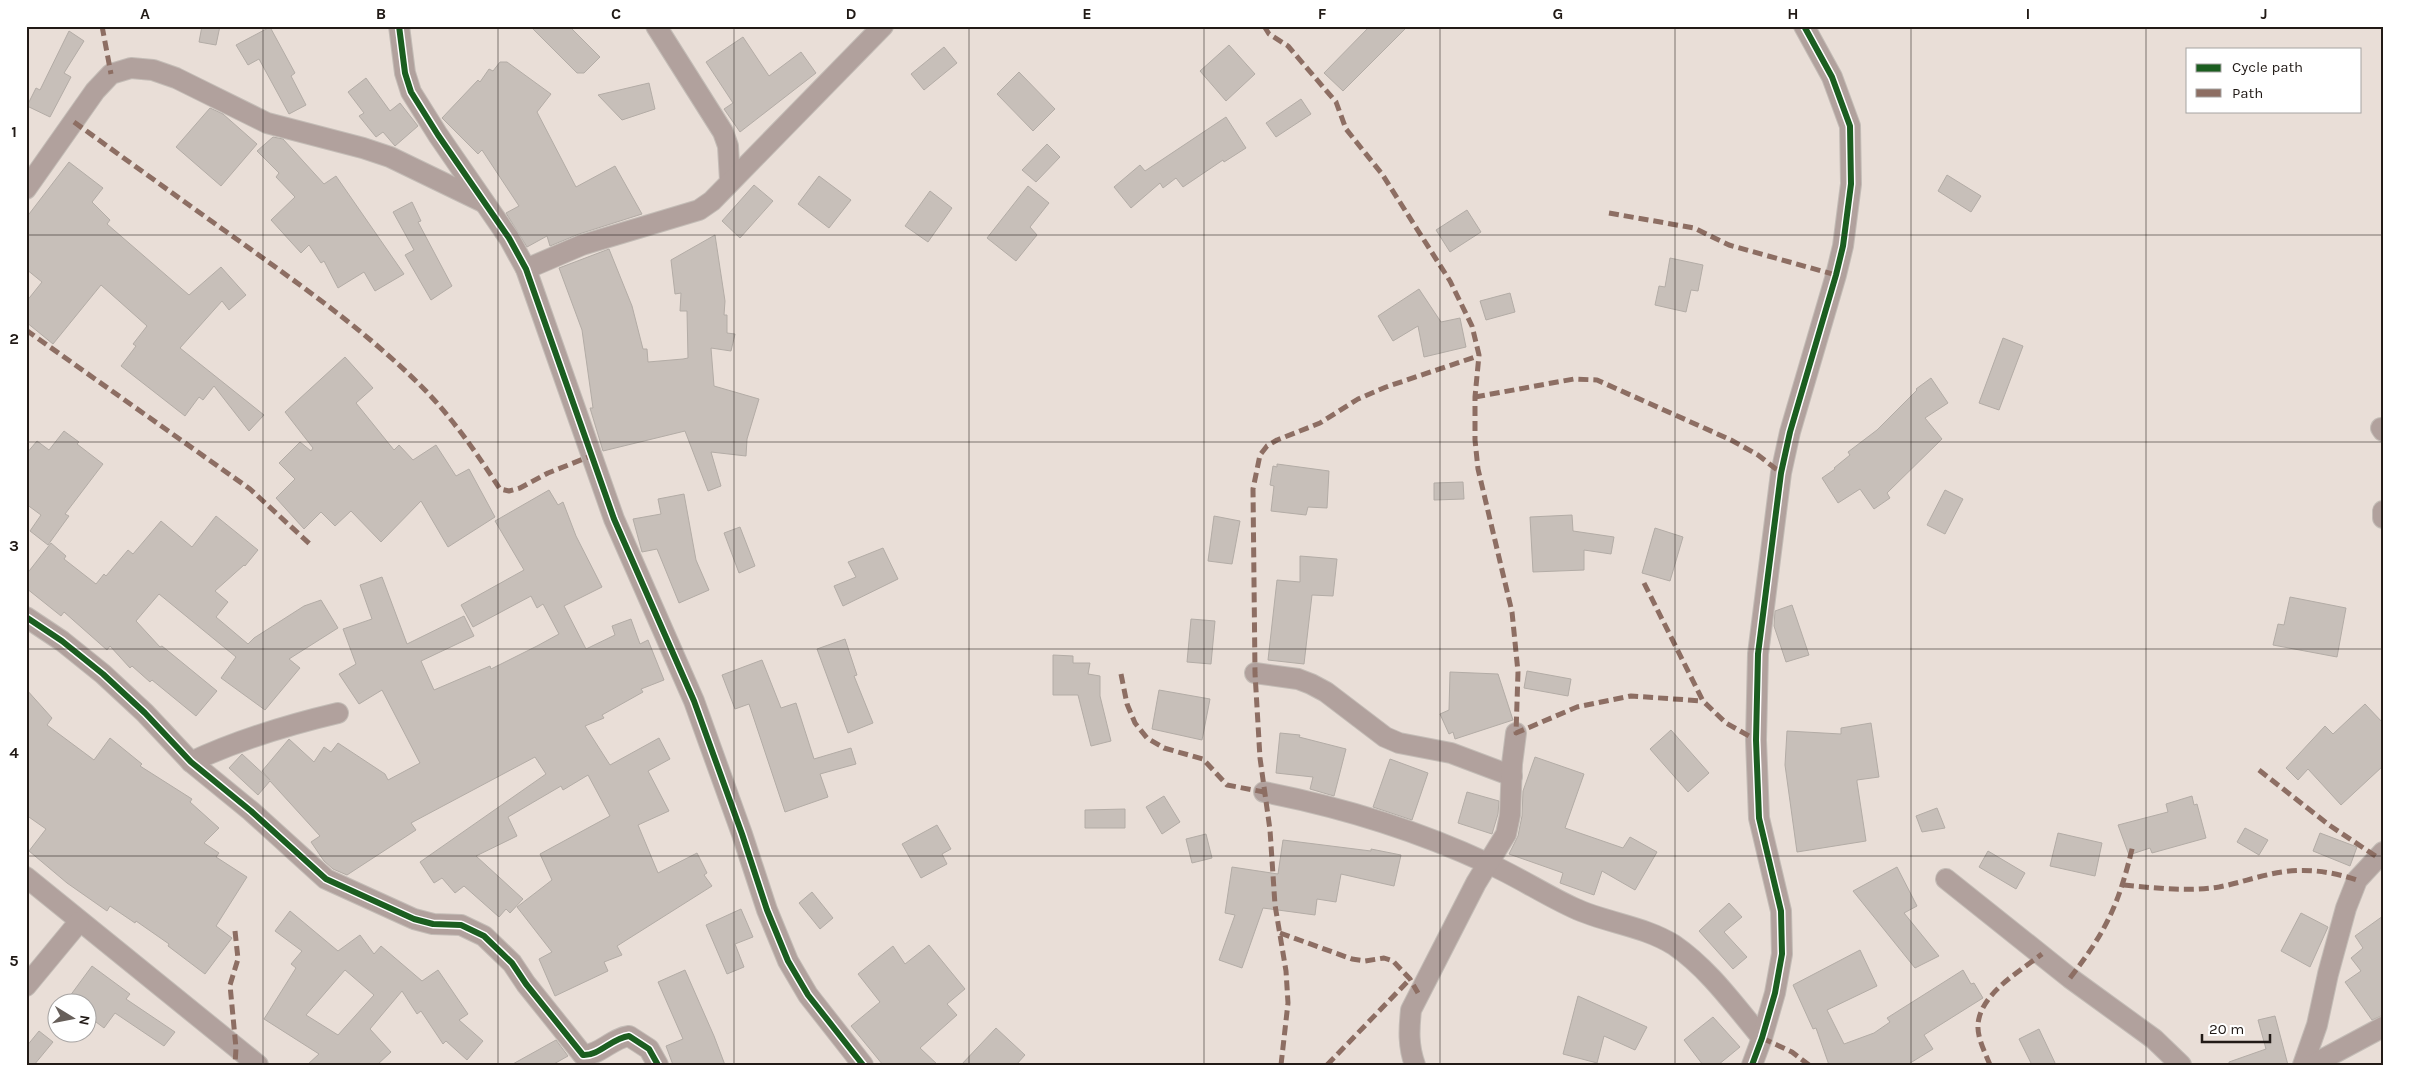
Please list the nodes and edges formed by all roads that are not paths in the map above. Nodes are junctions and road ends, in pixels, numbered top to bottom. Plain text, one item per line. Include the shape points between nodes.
1 (399, 26) edge
2 (656, 26) edge
3 (883, 26) edge
4 (1804, 26) edge
5 (730, 180) junction
6 (26, 189) edge
7 (486, 203) junction
8 (526, 269) junction
9 (2383, 512) edge
10 (2383, 518) edge
11 (26, 617) edge
12 (1256, 673) dead end
13 (338, 713) dead end
14 (1516, 734) dead end
15 (191, 762) junction
16 (1512, 776) junction
17 (1264, 792) dead end
18 (2383, 852) edge
19 (1488, 863) junction
20 (26, 877) edge
21 (1946, 879) dead end
22 (79, 922) junction
23 (26, 986) edge
24 (2383, 1027) edge
25 (1762, 1038) junction
26 (258, 1065) edge
27 (658, 1065) edge
28 (863, 1065) edge
29 (1415, 1065) edge
30 (1752, 1065) edge
31 (2181, 1065) edge
32 (2303, 1065) edge
33 (2312, 1065) edge

1 - 7 street via 405,74 411,92
2 - 5 street via 722,132 728,146
3 - 5 street
4 - 25 street via 1832,77 1850,126 1851,184 1836,275 1792,423 1783,465 1758,654 1756,740 1759,818 1782,920 1782,954
5 - 8 street via 712,201 699,210 582,245
6 - 7 street via 95,91 111,74 131,68 153,70 176,78 267,123 390,157
7 - 8 street
8 - 28 street via 614,519 694,701 788,961 808,994
9 - 10 street
11 - 15 street via 103,674
12 - 16 street via 1298,679 1310,684 1326,692 1385,737 1399,743 1451,753
13 - 15 street via 250,737
14 - 16 street
15 - 27 street via 326,879 414,919 433,924 461,925 484,936 512,963 583,1054 594,1053 615,1040 629,1036 649,1049
16 - 19 street via 1506,834
17 - 19 street via 1317,802 1375,820
18 - 32 street via 2357,880 2346,908 2317,1025
19 - 25 street via 1574,908 1672,944 1712,979
19 - 29 street via 1411,1010 1408,1031
20 - 22 street
21 - 31 street via 2070,978 2154,1039
22 - 23 street
22 - 26 street
24 - 33 street
25 - 30 street

